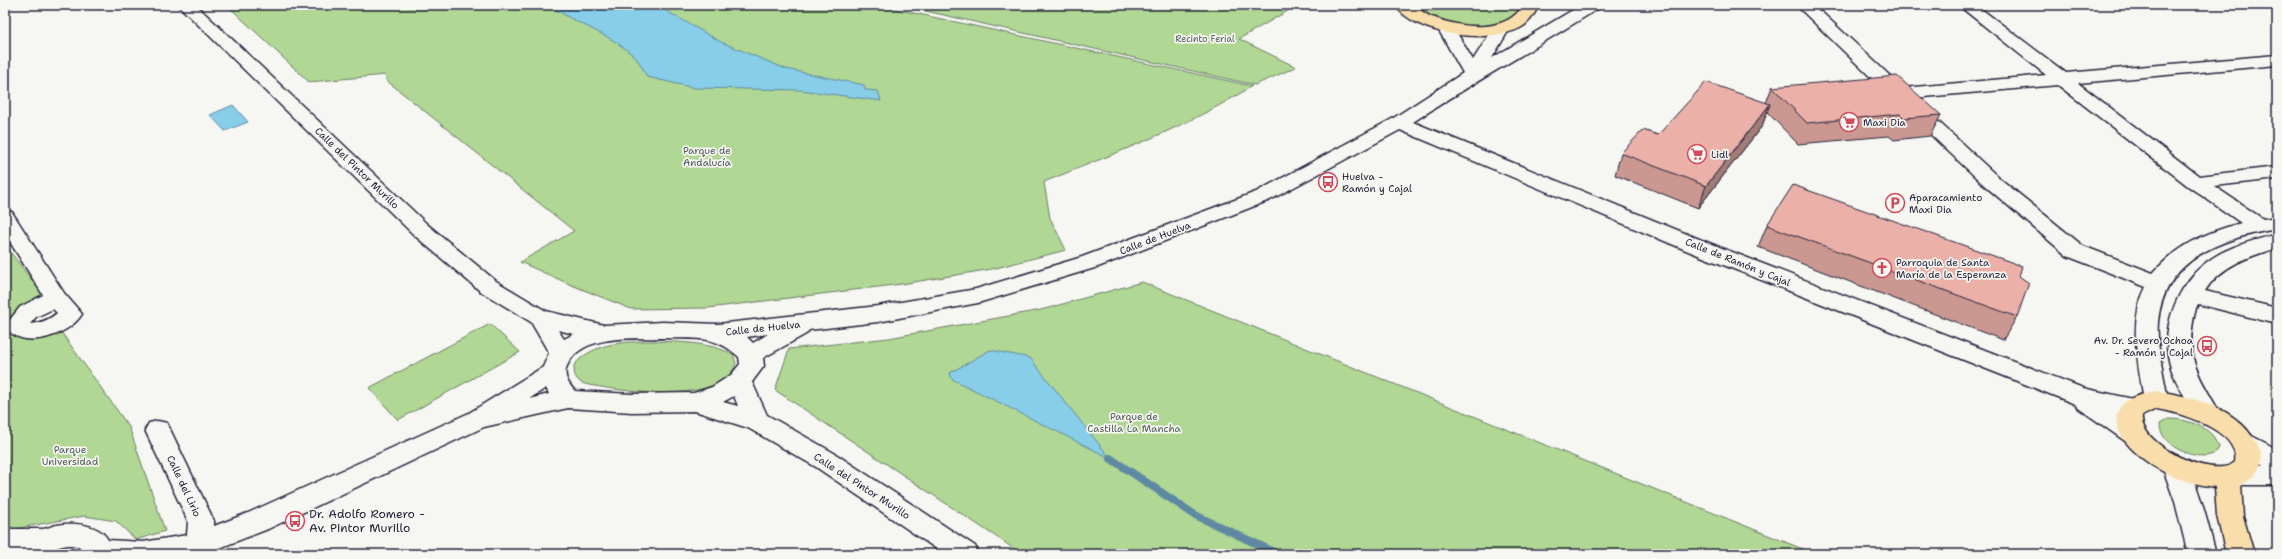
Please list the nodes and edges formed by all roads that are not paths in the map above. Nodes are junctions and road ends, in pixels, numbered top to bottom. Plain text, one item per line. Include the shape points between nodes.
1 (186, 5) edge
2 (1403, 5) edge
3 (1531, 5) edge
4 (1593, 5) edge
5 (1804, 5) edge
6 (1966, 5) edge
7 (1445, 27) junction
8 (1502, 28) junction
9 (2277, 60) edge
10 (1473, 75) junction
11 (2060, 78) junction
12 (1896, 94) junction
13 (1399, 124) junction
14 (2277, 173) edge
15 (2195, 182) junction
16 (5, 218) edge
17 (2268, 224) edge
18 (2277, 241) edge
19 (2157, 283) junction
20 (2190, 295) junction
21 (56, 298) dead end
22 (2277, 316) edge
23 (539, 317) junction
24 (808, 323) junction
25 (718, 332) junction
26 (606, 333) junction
27 (751, 354) junction
28 (557, 363) junction
29 (740, 382) junction
30 (2079, 396) junction
31 (568, 399) junction
32 (695, 402) junction
33 (2144, 404) junction
34 (2209, 415) junction
35 (478, 419) junction
36 (757, 421) junction
37 (158, 430) dead end
38 (2134, 434) junction
39 (2242, 441) junction
40 (2277, 461) edge
41 (2175, 466) junction
42 (2277, 475) edge
43 (2233, 476) junction
44 (44, 539) junction
45 (5, 540) edge
46 (193, 549) edge
47 (98, 552) edge
48 (16, 554) edge
49 (171, 554) edge
50 (965, 554) edge
51 (2202, 554) edge
52 (2240, 554) edge

1 - 23 street, Calle del Pintor Murillo via 421,230 488,286
2 - 7 main road via 1426,21
3 - 8 main road via 1529,14 1519,22
4 - 10 street, Calle de Huelva via 1512,55
5 - 12 street
6 - 11 street
7 - 8 main road via 1484,31
7 - 10 street
8 - 10 street
9 - 11 street
10 - 13 street, Calle de Huelva
11 - 12 street
11 - 15 street
12 - 19 street via 1991,181 2075,251
13 - 24 street, Calle de Huelva via 1262,196 1090,262 978,296 878,314
13 - 30 street, Calle de Ramón y Cajal via 1701,248
14 - 15 street
15 - 17 street
16 - 21 street
17 - 19 street via 2219,235 2200,243 2181,255
18 - 20 street via 2241,252 2219,264
19 - 33 street via 2149,302 2146,320
20 - 22 street
20 - 34 street via 2183,313 2180,335 2182,366
23 - 26 street, Calle del Pintor Murillo
23 - 28 street, Calle del Pintor Murillo
24 - 25 street, Calle de Huelva
24 - 27 street, Calle de Huelva
25 - 26 street, Calle de Huelva via 663,330
25 - 27 street via 738,342
26 - 28 street via 580,340
27 - 29 street via 752,366
28 - 31 street, Calle del Pintor Murillo via 557,387
28 - 35 street
29 - 32 street via 721,393
29 - 36 street
30 - 33 street, Calle de Ramón y Cajal
30 - 38 street, Calle de Ramón y Cajal
31 - 32 street via 632,403
31 - 35 street
32 - 36 street, Calle del Pintor Murillo
33 - 34 main road via 2191,407
33 - 38 main road via 2128,414
34 - 39 main road via 2234,431
35 - 46 street
36 - 50 street, Calle del Pintor Murillo via 825,460
37 - 46 street, Calle del Lirio via 201,521
38 - 41 main road via 2153,453
39 - 40 street
39 - 43 main road via 2249,452 2250,462 2247,470
41 - 43 main road via 2199,475
41 - 51 street
42 - 43 street
43 - 52 main road via 2230,516
44 - 45 street
44 - 47 street via 76,534 87,536 95,542
44 - 48 street
46 - 47 street via 144,553
46 - 49 street

